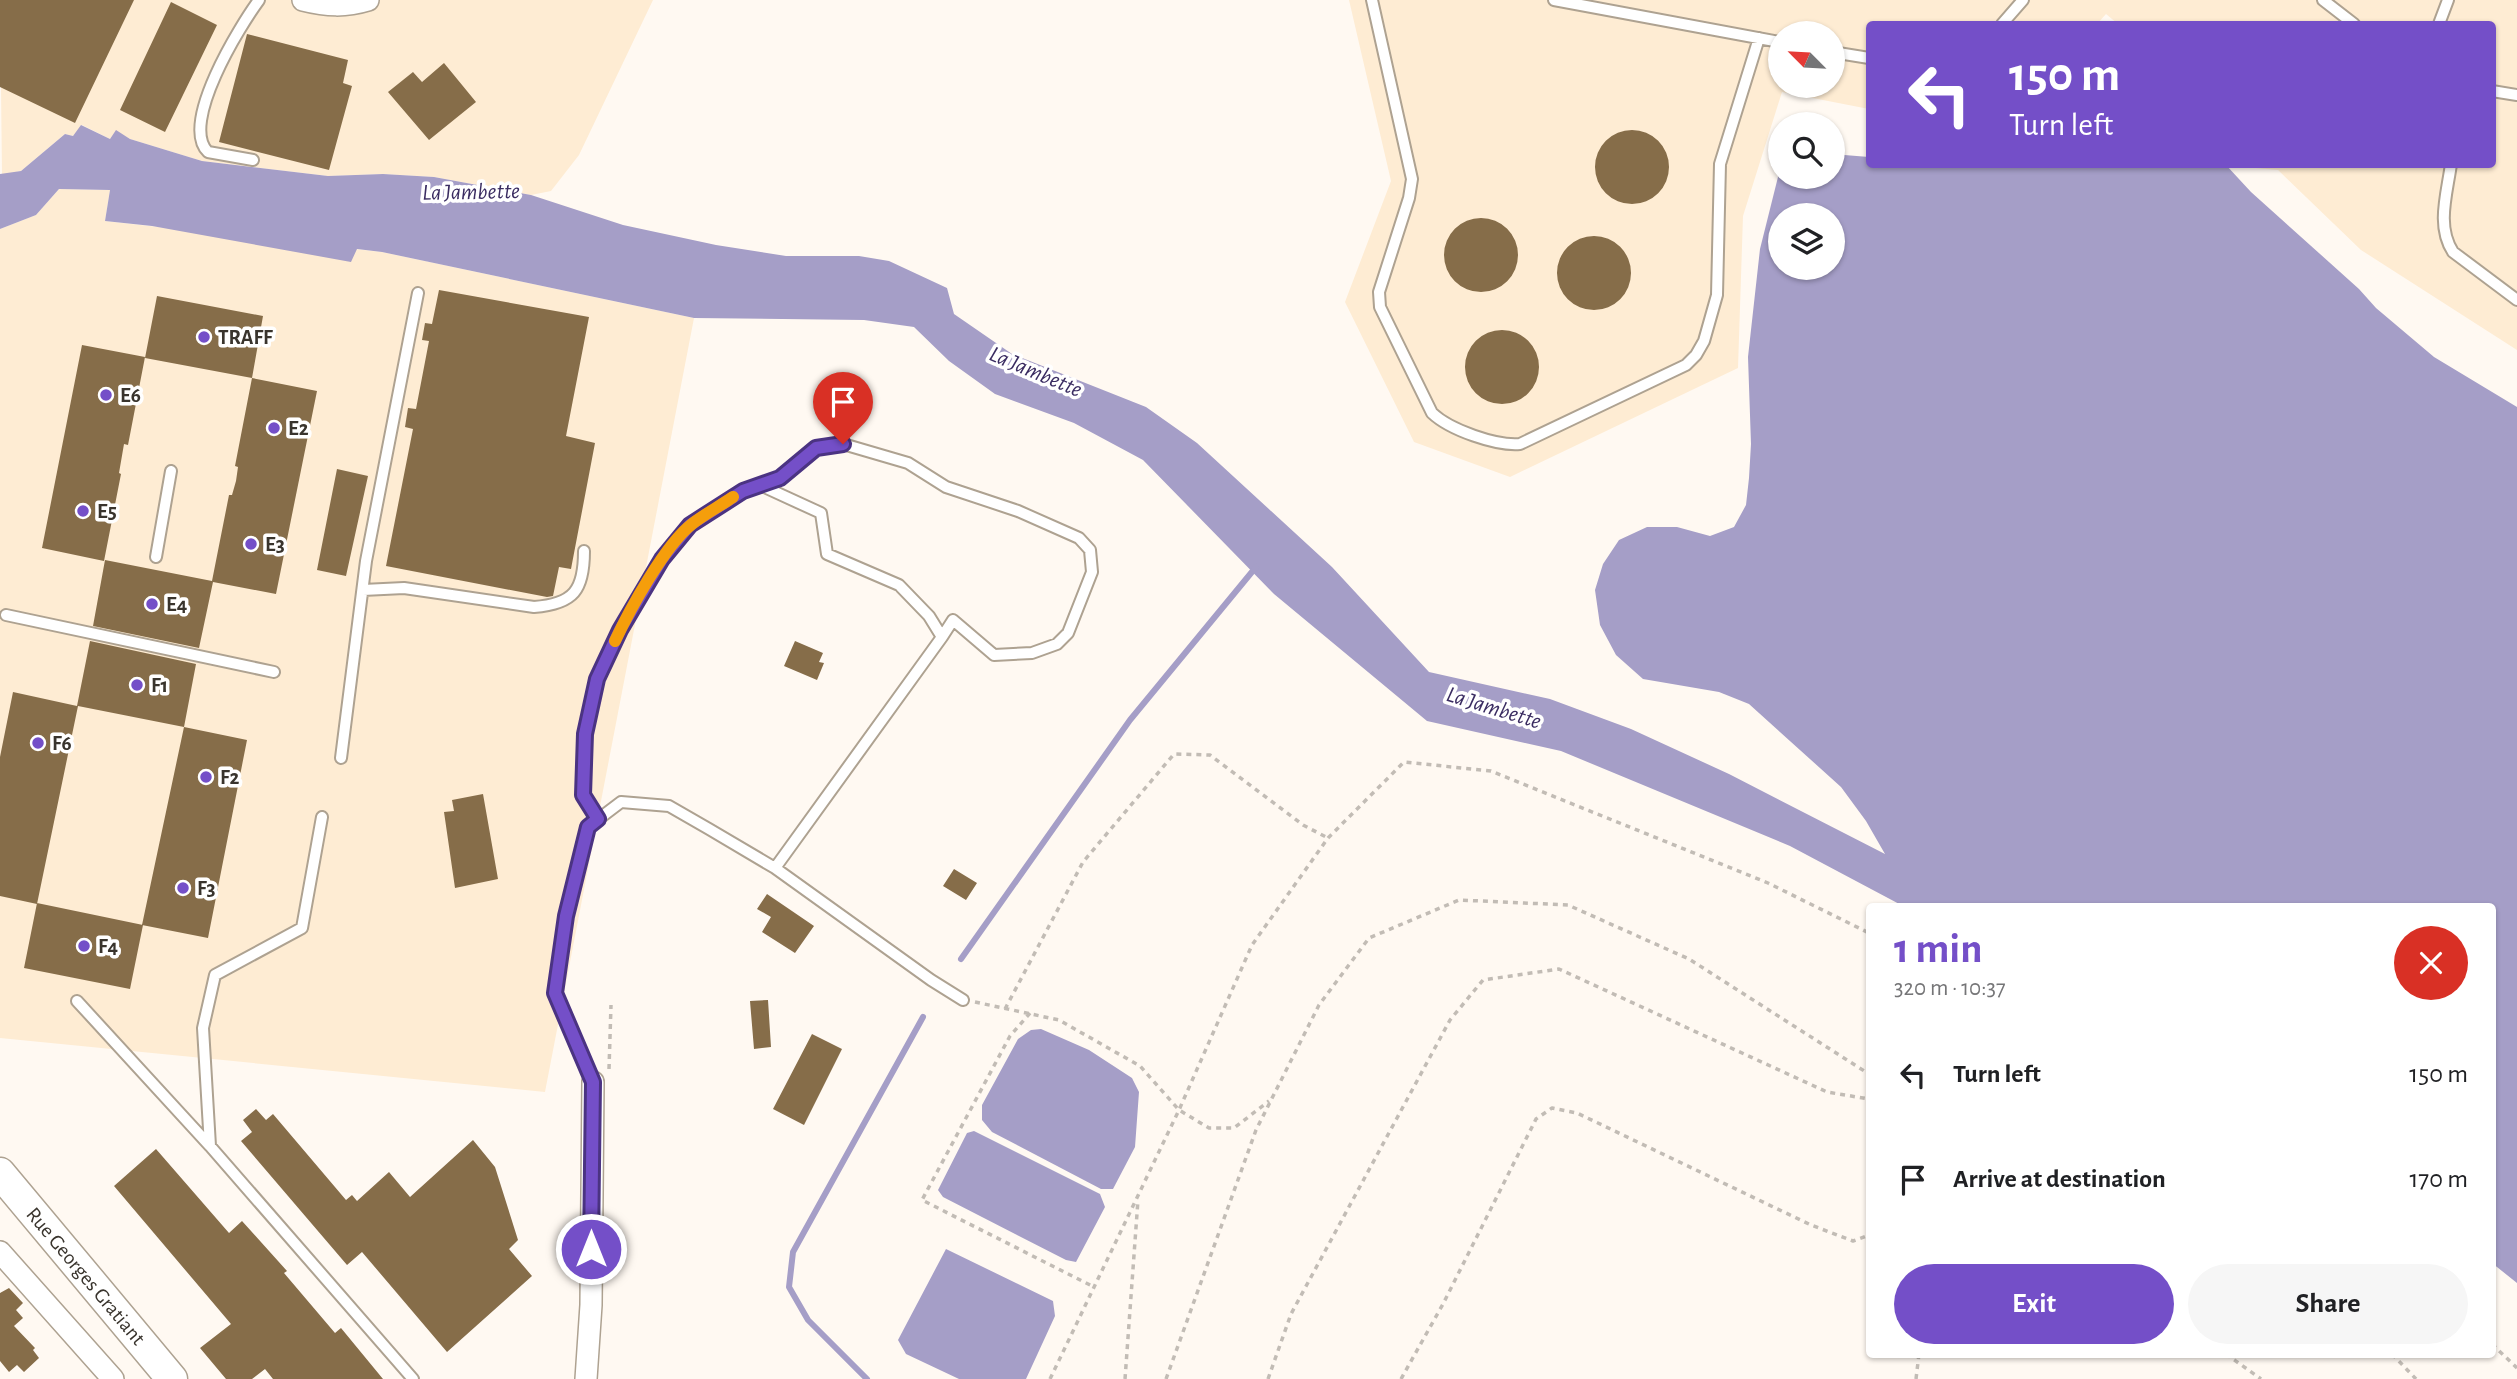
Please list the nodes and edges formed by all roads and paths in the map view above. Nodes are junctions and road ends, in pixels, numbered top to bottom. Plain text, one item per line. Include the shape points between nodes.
1 (259, 0) edge
2 (303, 0) edge
3 (368, 0) edge
4 (1372, 0) edge
5 (1554, 0) edge
6 (2023, 0) edge
7 (2323, 0) edge
8 (2448, 0) edge
9 (2005, 21) edge
10 (2350, 21) edge
11 (2440, 21) edge
12 (1759, 38) junction
13 (1768, 40) edge
14 (1845, 53) edge
15 (1866, 57) edge
16 (2496, 92) edge
17 (2517, 95) edge
18 (253, 160) dead end
19 (2450, 168) edge
20 (418, 293) dead end
21 (2517, 300) edge
22 (171, 471) dead end
23 (760, 485) junction
24 (584, 551) dead end
25 (156, 557) dead end
26 (363, 590) junction
27 (6, 615) dead end
28 (942, 637) junction
29 (274, 672) dead end
30 (341, 758) dead end
31 (322, 817) dead end
32 (598, 819) junction
33 (1328, 838) junction
34 (775, 868) junction
35 (1866, 932) edge
36 (963, 1000) joint
37 (76, 1002) dead end
38 (1005, 1009) junction
39 (1030, 1013) junction
40 (1866, 1072) edge
41 (593, 1082) joint
42 (1272, 1098) junction
43 (1866, 1098) edge
44 (1179, 1110) junction
45 (210, 1146) junction
46 (0, 1173) edge
47 (0, 1185) edge
48 (1138, 1198) junction
49 (1866, 1236) edge
50 (2, 1256) edge
51 (1094, 1287) junction
52 (2496, 1348) edge
53 (1919, 1358) edge
54 (2232, 1358) edge
55 (2396, 1358) edge
56 (2517, 1368) edge
57 (113, 1379) edge
58 (162, 1379) edge
59 (172, 1379) edge
60 (413, 1379) edge
61 (586, 1379) edge
62 (1050, 1379) edge
63 (1125, 1379) edge
64 (1166, 1379) edge
65 (1268, 1379) edge
66 (1401, 1379) edge
67 (1916, 1379) edge
68 (2261, 1379) edge
69 (2416, 1379) edge

1 - 18 lane via 212,85 199,128 199,138 208,152
2 - 3 street via 328,6
4 - 12 lane via 1412,179 1379,292 1380,307 1432,413 1441,421 1506,445 1520,444 1686,365 1696,355 1717,295 1720,164
5 - 12 lane
6 - 9 lane
7 - 10 lane
8 - 11 lane
12 - 13 lane
14 - 15 lane
16 - 17 lane
19 - 21 lane via 2442,229 2446,241 2453,252
20 - 26 lane
22 - 25 lane
23 - 28 lane via 821,513 827,554 899,585
23 - 28 lane via 780,478 816,448 843,444 908,463 946,487 1079,538 1090,550 1092,572 1068,633 1057,644 1032,653 994,655 953,620
23 - 32 lane via 690,525 662,559 620,630 597,679 585,734 583,795
24 - 26 lane via 578,587 555,606 404,588
26 - 30 lane
27 - 29 lane
28 - 34 lane
31 - 45 lane via 302,928 215,975 203,1028
32 - 34 lane via 621,802 669,806
32 - 41 lane via 588,827 566,916 555,993
33 - 35 path via 1404,762 1491,771 1768,883
33 - 38 path via 1303,825 1210,755 1174,754 1083,862
33 - 44 path via 1252,945
34 - 36 lane
36 - 38 path
37 - 45 lane
38 - 39 path
39 - 44 path via 1059,1020 1140,1066
39 - 51 path via 1010,1036 922,1200
40 - 42 path via 1689,959 1567,905 1459,900 1369,939 1319,1005
41 - 61 street
42 - 44 path via 1234,1128 1209,1128
42 - 64 path via 1256,1130
43 - 65 path via 1827,1092 1559,970 1483,980 1450,1020 1291,1314
44 - 48 path
45 - 60 lane
46 - 59 main road, Rue Georges Gratiant
47 - 58 main road, Rue Georges Gratiant
48 - 51 path
48 - 63 path
49 - 66 path via 1853,1241 1811,1225 1577,1113 1552,1108 1536,1119
50 - 57 street
51 - 62 path
52 - 56 path
53 - 67 path
54 - 68 path
55 - 69 path

